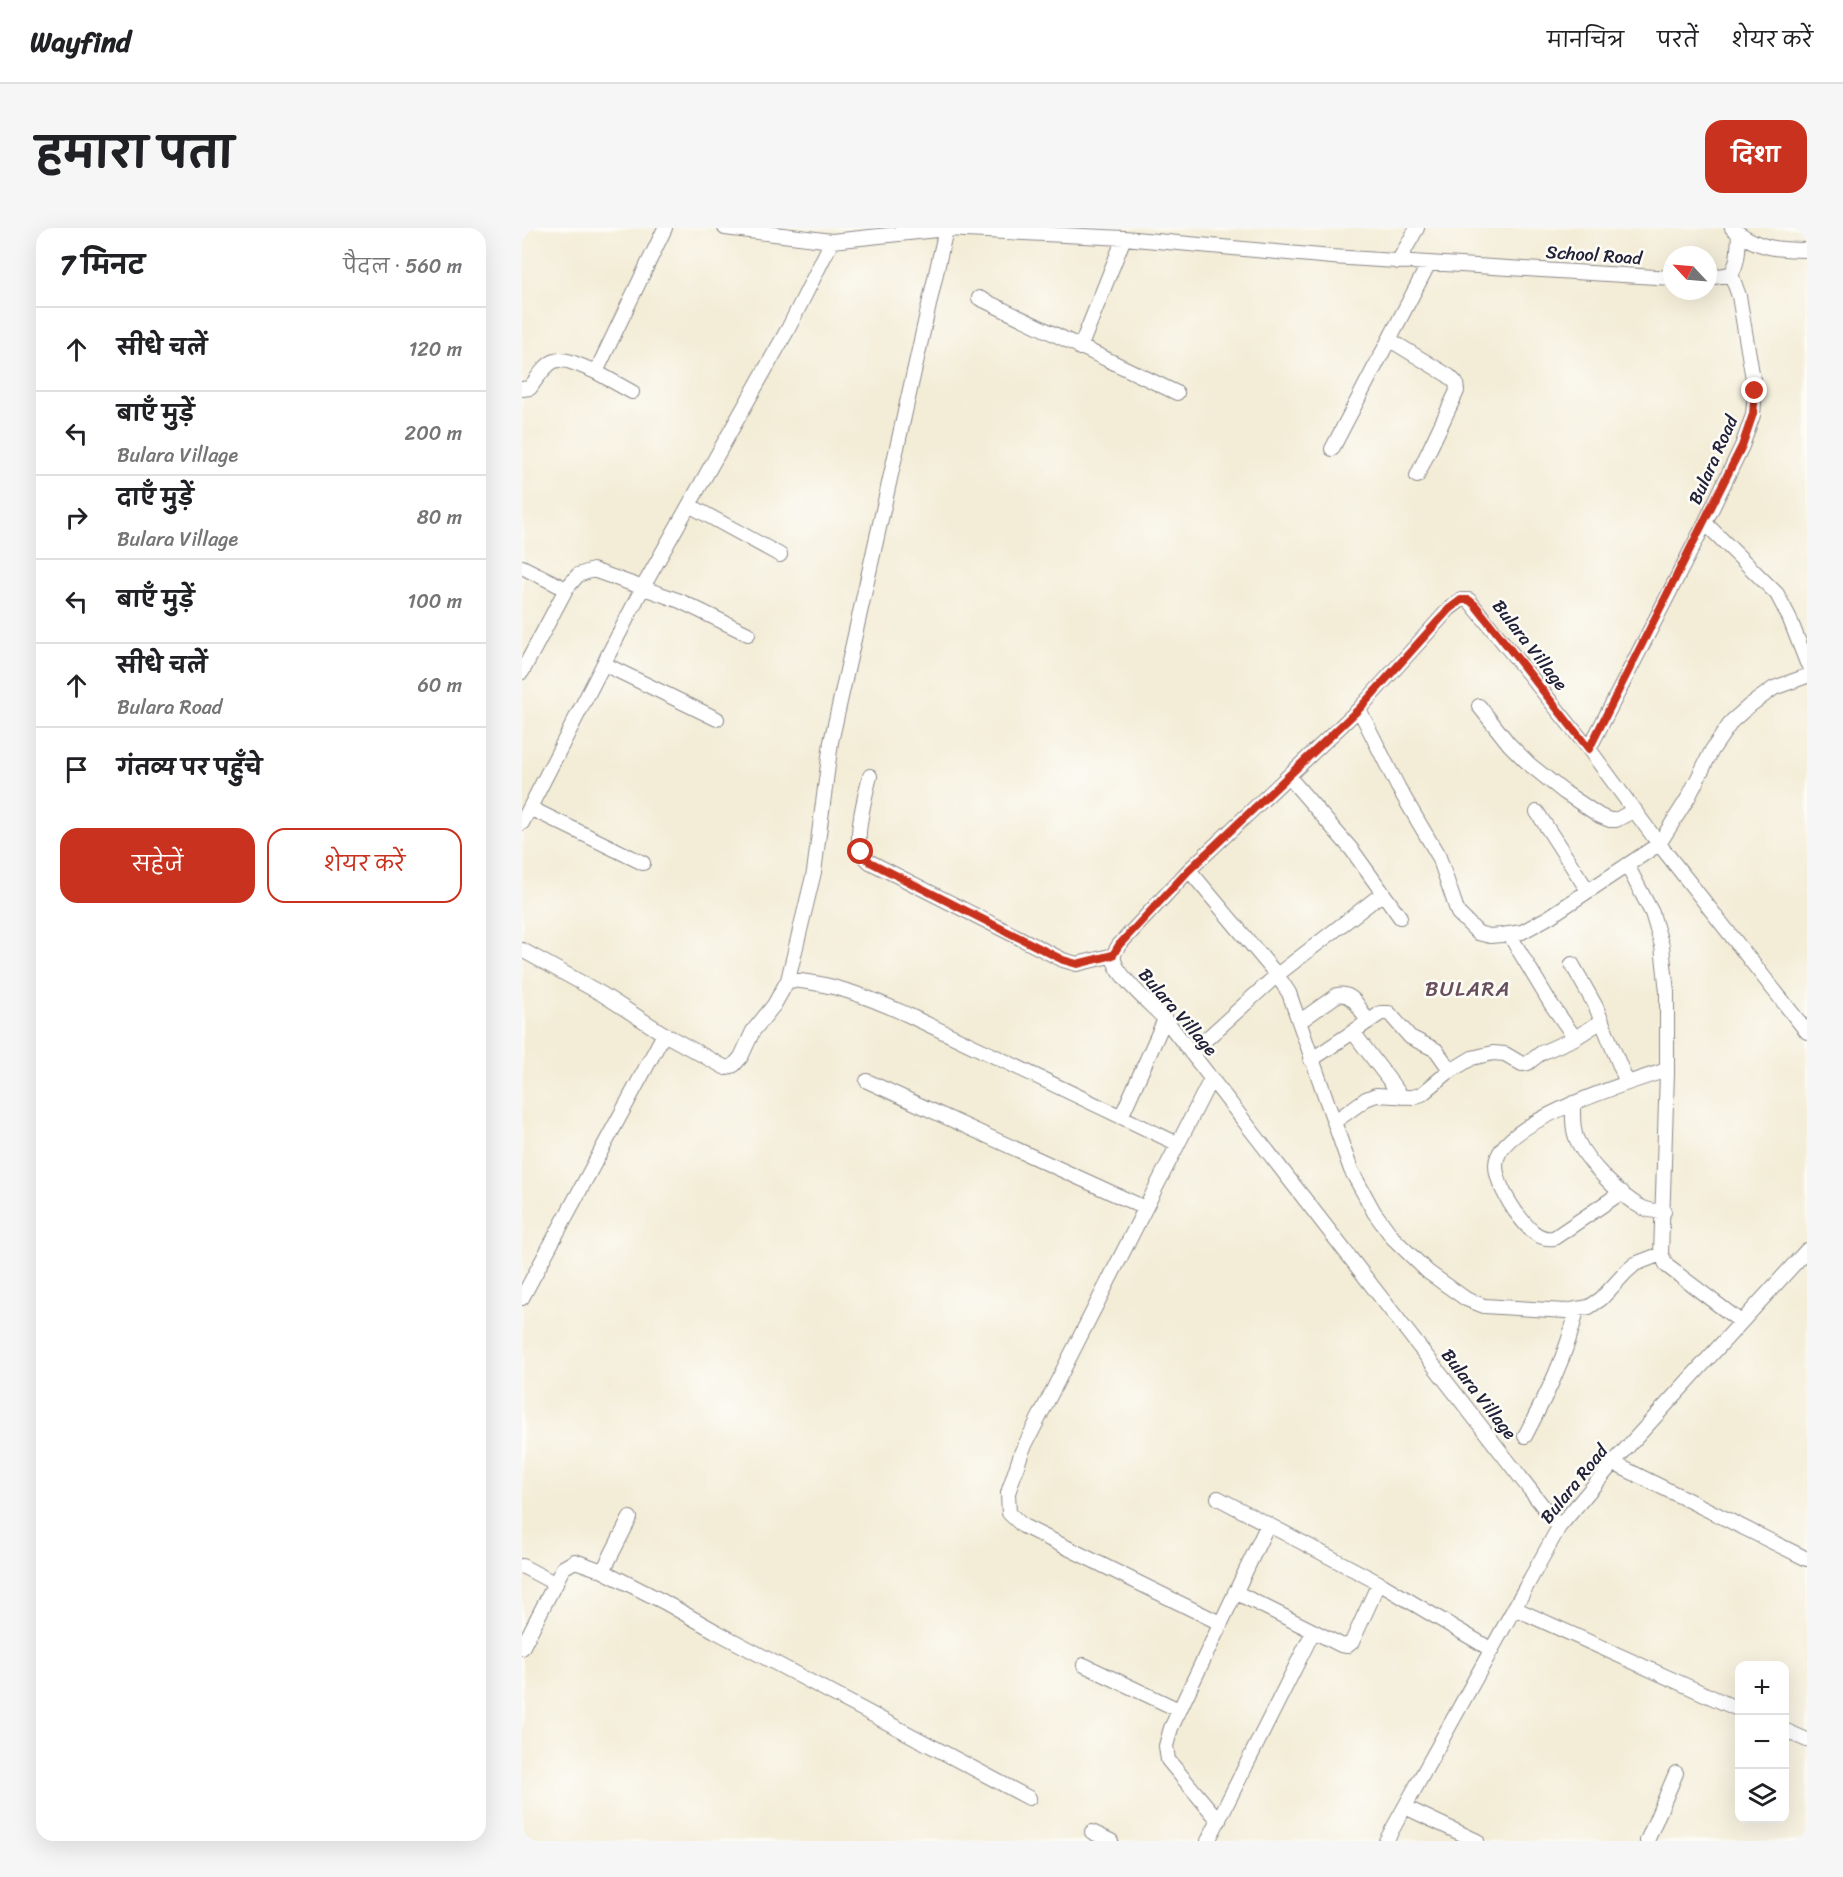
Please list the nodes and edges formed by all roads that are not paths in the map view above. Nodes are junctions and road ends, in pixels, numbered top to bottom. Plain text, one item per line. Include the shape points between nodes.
1 (665, 228) edge
2 (725, 228) edge
3 (1418, 228) edge
4 (946, 229) edge
5 (895, 231) edge
6 (1735, 231) edge
7 (1124, 238) junction
8 (832, 241) junction
9 (1807, 250) edge
10 (1398, 261) junction
11 (1429, 263) junction
12 (1731, 274) junction
13 (1717, 276) edge
14 (1663, 277) edge
15 (979, 298) dead end
16 (1390, 340) junction
17 (1080, 348) junction
18 (596, 372) junction
19 (522, 389) edge
20 (632, 392) dead end
21 (1177, 393) dead end
22 (1332, 449) dead end
23 (1417, 476) dead end
24 (689, 505) junction
25 (1705, 523) junction
26 (780, 555) dead end
27 (522, 567) edge
28 (644, 587) junction
29 (566, 589) junction
30 (748, 634) dead end
31 (1807, 663) edge
32 (604, 664) junction
33 (522, 672) edge
34 (1807, 676) edge
35 (1479, 706) dead end
36 (1359, 709) junction
37 (717, 719) dead end
38 (1589, 749) junction
39 (870, 776) dead end
40 (1288, 776) junction
41 (530, 808) junction
42 (1635, 810) junction
43 (1537, 812) dead end
44 (522, 823) edge
45 (1659, 844) junction
46 (643, 863) dead end
47 (1627, 866) junction
48 (1189, 870) junction
49 (1588, 891) junction
50 (1383, 893) junction
51 (1400, 917) dead end
52 (1509, 934) junction
53 (522, 950) edge
54 (1113, 955) junction
55 (1572, 964) dead end
56 (1277, 975) junction
57 (788, 980) junction
58 (1165, 1019) junction
59 (1602, 1021) junction
60 (1299, 1022) junction
61 (1368, 1022) junction
62 (1353, 1032) junction
63 (1807, 1032) edge
64 (664, 1034) junction
65 (1575, 1038) junction
66 (1191, 1053) junction
67 (1311, 1060) junction
68 (1667, 1070) junction
69 (1451, 1071) junction
70 (1211, 1079) junction
71 (867, 1081) dead end
72 (1627, 1083) junction
73 (1402, 1096) junction
74 (1573, 1103) junction
75 (1121, 1117) junction
76 (1334, 1122) junction
77 (1178, 1144) junction
78 (1622, 1192) junction
79 (1145, 1208) junction
80 (1664, 1212) junction
81 (1807, 1250) edge
82 (1661, 1254) junction
83 (522, 1298) edge
84 (1577, 1309) junction
85 (1741, 1323) junction
86 (1525, 1436) dead end
87 (1613, 1463) junction
88 (1218, 1498) dead end
89 (630, 1518) dead end
90 (1268, 1524) junction
91 (1559, 1527) junction
92 (1807, 1559) edge
93 (522, 1566) edge
94 (603, 1571) junction
95 (1379, 1583) junction
96 (556, 1584) junction
97 (1235, 1592) junction
98 (1514, 1608) junction
99 (1220, 1623) junction
100 (1313, 1632) junction
101 (522, 1648) edge
102 (1492, 1650) junction
103 (1084, 1665) dead end
104 (1735, 1708) edge
105 (1179, 1710) junction
106 (1789, 1732) edge
107 (1807, 1740) edge
108 (1676, 1773) dead end
109 (1029, 1798) dead end
110 (1405, 1807) junction
111 (1219, 1821) junction
112 (1092, 1832) dead end
113 (1111, 1841) edge
114 (1208, 1841) edge
115 (1386, 1841) edge
116 (1477, 1841) edge
117 (1647, 1841) edge

1 - 18 street
2 - 8 street, School Road
3 - 10 street
4 - 5 street, School Road
4 - 7 street, School Road
4 - 57 street via 831,742 814,872
5 - 8 street, School Road
6 - 9 street via 1757,244
6 - 12 street via 1738,256
7 - 10 street, School Road
7 - 17 street
8 - 24 street via 788,329
10 - 11 street, School Road
11 - 14 street, School Road
11 - 16 street
12 - 13 street
12 - 25 street, Bulara Road via 1739,296 1755,391 1753,414
15 - 17 street
16 - 22 street
16 - 23 street via 1456,383 1457,391
17 - 21 street
18 - 19 street via 562,358 551,361 530,388
18 - 20 street
24 - 26 street
24 - 28 street
25 - 31 street, Bulara Road via 1777,594
25 - 38 street
27 - 29 street
28 - 29 street via 593,570 579,574
28 - 30 street
28 - 32 street
29 - 33 street
32 - 37 street
32 - 41 street
34 - 45 street via 1774,688 1732,721
35 - 42 street via 1529,764 1600,816 1616,820
36 - 38 street, Bulara Village via 1449,609 1461,600 1469,600
36 - 40 street, Bulara Village
36 - 52 street via 1439,857 1458,913 1478,933
38 - 42 street
39 - 54 street via 859,843 870,862 1063,960 1077,964
40 - 48 street, Bulara Village
40 - 50 street via 1352,850
41 - 44 street
41 - 46 street
42 - 45 street
43 - 49 street
45 - 47 street
45 - 63 street
47 - 49 street
47 - 68 street via 1652,913 1662,946 1667,992
48 - 54 street, Bulara Village
48 - 56 street
49 - 52 street via 1522,932
50 - 51 street
50 - 56 street
52 - 65 street
53 - 64 street via 603,994
54 - 58 street, Bulara Village via 1121,974
55 - 59 street
56 - 60 street via 1289,993
56 - 66 street
57 - 64 street via 735,1065 726,1068
57 - 75 street via 822,984 879,1002
58 - 66 street, Bulara Village
58 - 75 street
59 - 65 street
59 - 72 street
60 - 61 street via 1344,993 1352,997
60 - 67 street
61 - 62 street
61 - 69 street via 1381,1013 1389,1013 1410,1037 1436,1050
62 - 67 street
62 - 73 street
64 - 83 street
65 - 69 street via 1540,1053 1528,1063 1493,1053 1472,1058
66 - 70 street, Bulara Village
67 - 76 street
68 - 72 street
68 - 80 street
69 - 73 street via 1422,1094
70 - 77 street
70 - 91 street, Bulara Village
71 - 79 street
72 - 74 street
73 - 76 street via 1376,1095
74 - 78 street via 1577,1141
74 - 78 street via 1540,1119 1508,1143 1498,1157 1496,1166 1508,1200 1535,1234 1546,1239 1554,1238
75 - 77 street
76 - 84 street via 1351,1170 1374,1212 1393,1238 1428,1272 1466,1299 1484,1306
77 - 79 street
78 - 80 street via 1639,1206
79 - 99 street via 1022,1451 1008,1492 1009,1513 1023,1526
80 - 82 street
81 - 85 street, Bulara Road
82 - 84 street via 1635,1264 1601,1299 1590,1307
82 - 85 street via 1667,1266
84 - 86 street via 1553,1384
85 - 87 street, Bulara Road
87 - 91 street, Bulara Road
87 - 92 street
88 - 90 street
89 - 94 street
90 - 95 street
90 - 97 street
91 - 98 street, Bulara Road
93 - 96 street
94 - 96 street via 575,1561 563,1568
94 - 109 street
95 - 100 street via 1347,1646
95 - 102 street
96 - 101 street
97 - 99 street
97 - 100 street
98 - 102 street, Bulara Road
98 - 104 street
99 - 105 street
100 - 111 street
102 - 110 street, Bulara Road
103 - 105 street
105 - 111 street via 1166,1746 1168,1760
106 - 107 street
108 - 117 street
110 - 115 street, Bulara Road
110 - 116 street
111 - 114 street
112 - 113 street

